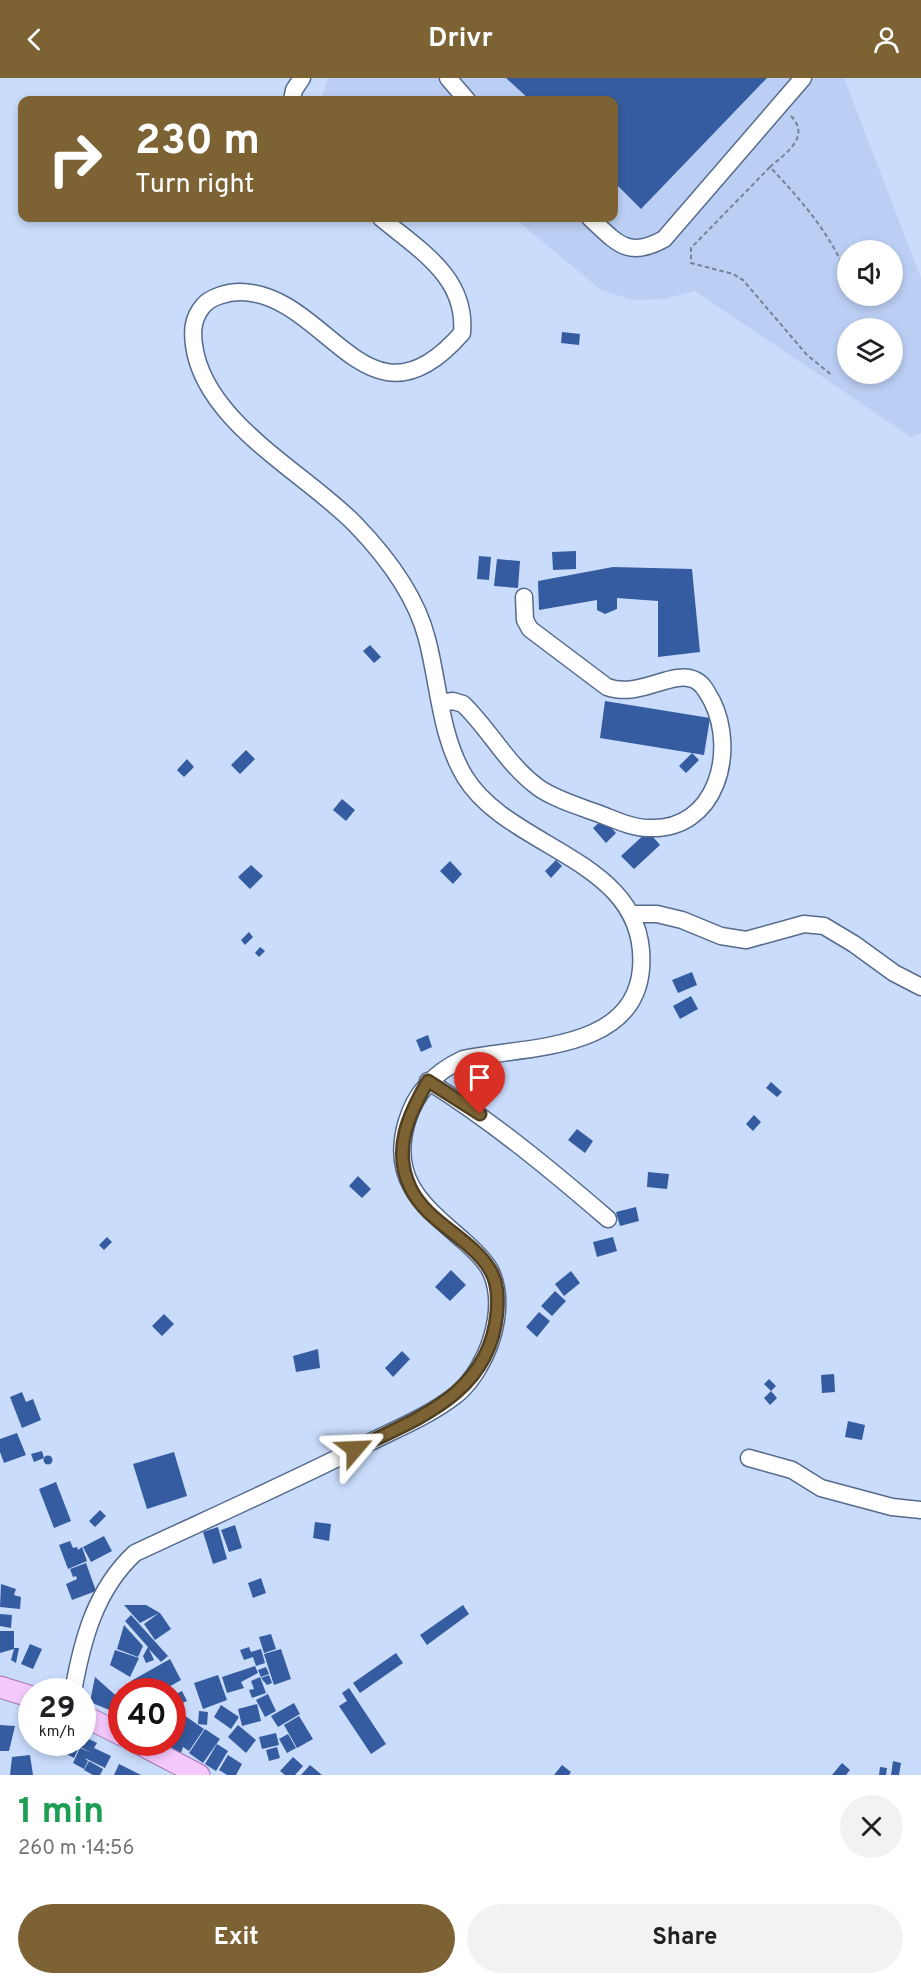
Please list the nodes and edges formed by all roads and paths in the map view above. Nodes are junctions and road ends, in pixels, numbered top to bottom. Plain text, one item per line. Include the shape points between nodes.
1 (302, 78) edge
2 (448, 78) edge
3 (803, 78) edge
4 (292, 96) edge
5 (464, 96) edge
6 (778, 104) junction
7 (770, 167) junction
8 (386, 222) edge
9 (595, 222) edge
10 (837, 258) edge
11 (833, 376) dead end
12 (524, 597) dead end
13 (440, 703) junction
14 (631, 914) junction
15 (921, 987) edge
16 (428, 1081) junction
17 (608, 1219) dead end
18 (748, 1458) dead end
19 (921, 1510) edge
20 (76, 1678) edge
21 (0, 1687) edge
22 (18, 1693) edge
23 (161, 1756) edge
24 (190, 1772) edge

1 - 4 street
2 - 5 street
3 - 6 street
6 - 7 path via 794,119 799,137
6 - 9 street via 664,239 645,249 627,247
7 - 10 path via 817,222
7 - 11 path via 691,248 691,263 744,280 807,355
8 - 13 street via 438,267 461,302 462,333 428,366 391,372 364,365 290,309 264,294 249,292 228,292 204,303 192,324 194,347 200,372 212,394 355,524 397,574 415,602 427,636
12 - 13 street via 525,620 530,629 607,687 631,691 684,678 694,679 704,687 721,719 724,744 720,777 702,808 675,825 649,828 576,805 542,790 518,772 463,704
13 - 14 street via 450,742 465,776 485,802 517,826 581,862 615,892
14 - 15 street via 657,914 721,936 746,940 804,924 824,926
14 - 16 street via 641,968 634,1000 620,1018 602,1030 568,1042 463,1059
16 - 17 street via 480,1114
16 - 20 street via 410,1113 402,1138 405,1172 421,1204 490,1269 498,1292 495,1326 479,1367 458,1394 436,1409 135,1553 113,1578 92,1617 82,1642
18 - 19 street via 792,1470 821,1488 892,1508
21 - 22 main road
23 - 24 main road

